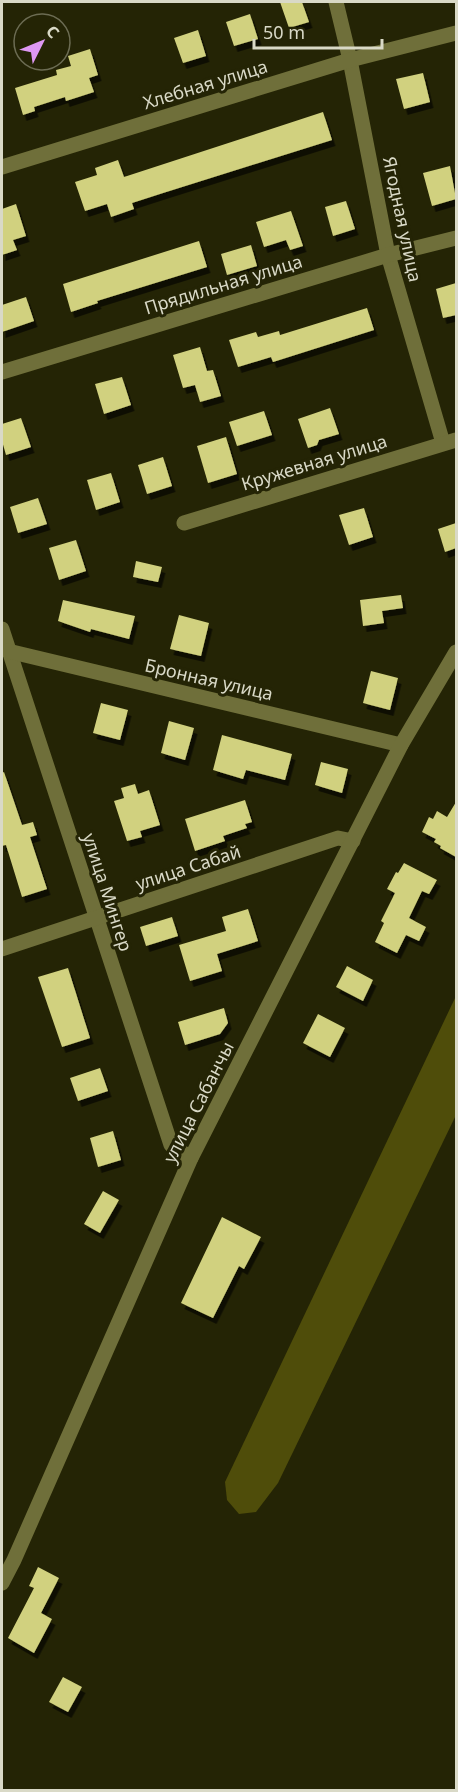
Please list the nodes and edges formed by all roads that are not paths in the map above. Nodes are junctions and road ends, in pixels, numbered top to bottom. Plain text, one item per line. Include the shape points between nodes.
1 (336, 2) edge
2 (456, 33) edge
3 (350, 60) junction
4 (2, 167) edge
5 (456, 238) edge
6 (388, 255) junction
7 (2, 372) edge
8 (450, 442) edge
9 (184, 523) dead end
10 (2, 629) edge
11 (8, 651) junction
12 (456, 652) edge
13 (401, 745) junction
14 (353, 841) junction
15 (95, 918) junction
16 (2, 949) edge
17 (191, 1158) junction
18 (2, 1583) edge

1 - 3 street, Ягодная улица
2 - 3 street, Хлебная улица
3 - 4 street, Хлебная улица
3 - 6 street, Ягодная улица
5 - 6 street, Прядильная улица
6 - 7 street, Прядильная улица
6 - 8 street, Ягодная улица
8 - 9 street, Кружевная улица
10 - 11 street, улица Мингер
11 - 13 street, Бронная улица
11 - 15 street, улица Мингер
12 - 13 street, улица Сабанчы
13 - 14 street, улица Сабанчы
14 - 15 street, улица Сабай via 338,838
14 - 17 street, улица Сабанчы
15 - 16 street, улица Сабай
15 - 17 street, улица Мингер via 171,1145
17 - 18 street, улица Сабанчы

